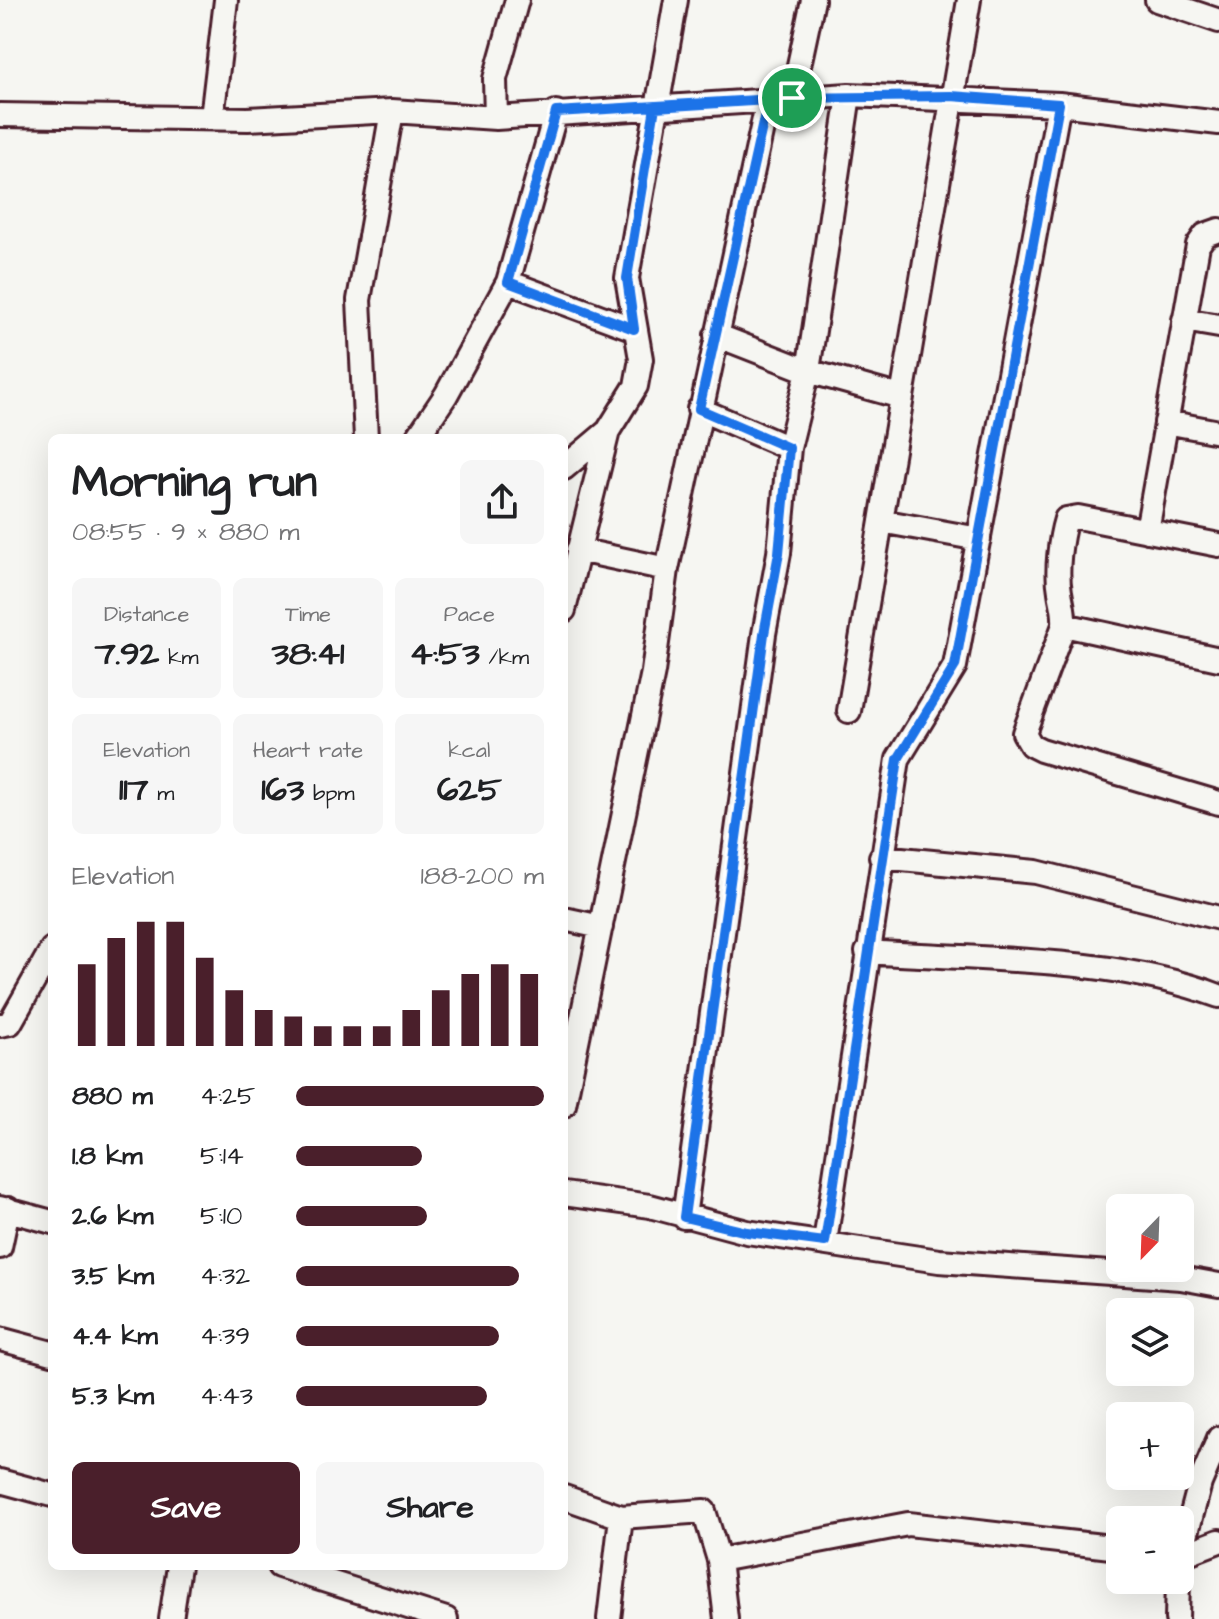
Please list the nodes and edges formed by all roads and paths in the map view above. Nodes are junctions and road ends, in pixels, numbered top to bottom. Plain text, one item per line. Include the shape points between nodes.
1 (226, 0) edge
2 (517, 0) edge
3 (676, 0) edge
4 (813, 0) edge
5 (969, 0) edge
6 (1157, 0) edge
7 (1219, 21) edge
8 (849, 95) junction
9 (951, 96) junction
10 (792, 98) junction
11 (768, 100) junction
12 (1059, 104) junction
13 (655, 107) junction
14 (392, 111) junction
15 (556, 112) junction
16 (0, 115) edge
17 (212, 118) junction
18 (496, 118) junction
19 (1219, 123) edge
20 (1219, 230) edge
21 (508, 282) junction
22 (1184, 320) junction
23 (1219, 326) edge
24 (634, 329) junction
25 (716, 335) junction
26 (808, 371) junction
27 (901, 397) junction
28 (699, 409) junction
29 (1166, 422) junction
30 (608, 431) junction
31 (1219, 432) edge
32 (366, 434) edge
33 (420, 434) edge
34 (789, 448) junction
35 (568, 465) edge
36 (881, 521) junction
37 (1147, 531) junction
38 (979, 539) junction
39 (1219, 545) edge
40 (578, 550) junction
41 (667, 569) junction
42 (568, 590) edge
43 (1064, 625) junction
44 (1219, 659) edge
45 (849, 711) dead end
46 (1219, 803) edge
47 (881, 857) junction
48 (1219, 918) edge
49 (568, 920) edge
50 (601, 927) junction
51 (867, 952) junction
52 (48, 957) edge
53 (1219, 996) edge
54 (0, 1025) edge
55 (568, 1086) edge
56 (568, 1195) edge
57 (4, 1209) edge
58 (684, 1217) junction
59 (48, 1221) edge
60 (825, 1242) junction
61 (0, 1247) edge
62 (1219, 1285) edge
63 (0, 1339) edge
64 (48, 1352) edge
65 (1219, 1438) edge
66 (0, 1481) edge
67 (48, 1494) edge
68 (568, 1498) edge
69 (1194, 1506) edge
70 (621, 1517) junction
71 (1219, 1541) edge
72 (1106, 1546) edge
73 (1194, 1551) edge
74 (719, 1560) junction
75 (178, 1570) edge
76 (292, 1570) edge
77 (1178, 1594) edge
78 (171, 1619) edge
79 (446, 1619) edge
80 (609, 1619) edge
81 (726, 1619) edge
82 (1177, 1619) edge

1 - 17 street
2 - 18 street via 495,79
3 - 13 street
4 - 10 street
5 - 9 street
6 - 7 street
8 - 9 street
8 - 10 street
8 - 26 street
9 - 12 street
9 - 27 street
10 - 11 street
11 - 13 street
11 - 25 street
12 - 19 street
12 - 38 street
13 - 15 street
13 - 24 street via 627,278
14 - 17 street
14 - 18 street
14 - 32 street via 359,300
15 - 18 street
15 - 21 street
16 - 17 street
20 - 22 street via 1205,235 1198,245
21 - 24 street
21 - 33 street
22 - 23 street
22 - 29 street
24 - 30 street via 641,359 636,386
25 - 26 street
25 - 28 street
26 - 27 street
26 - 34 street
27 - 36 street
28 - 34 street
28 - 41 street
29 - 31 street
29 - 37 street
30 - 35 street
30 - 40 street
34 - 58 street via 779,553
36 - 38 street
36 - 45 street
37 - 39 street
37 - 43 street via 1066,519 1061,533
38 - 47 street via 955,666 898,759
40 - 41 street
40 - 42 street
41 - 50 street via 653,672
43 - 44 street
43 - 46 street via 1024,733 1031,745
47 - 48 street via 1036,872
47 - 51 street
49 - 50 street
50 - 55 street
51 - 53 street via 1054,965 1178,981
51 - 60 street
52 - 54 street via 22,1007 10,1023
56 - 58 street via 650,1206
57 - 59 street
57 - 61 street
58 - 60 street
60 - 62 street via 939,1261
63 - 64 street
65 - 69 street
66 - 67 street
68 - 70 street
70 - 74 street via 704,1511
70 - 80 street
71 - 73 street
72 - 74 street via 908,1524
74 - 81 street
75 - 78 street
76 - 79 street
77 - 82 street

